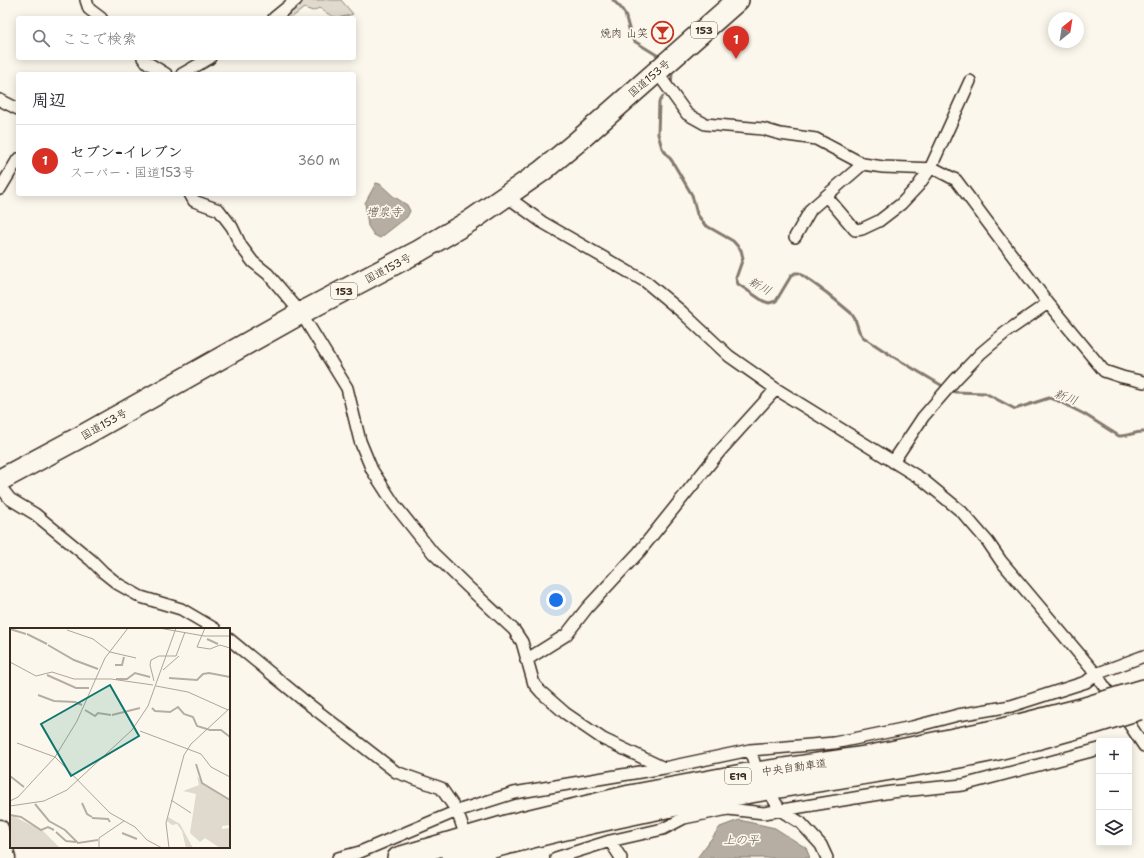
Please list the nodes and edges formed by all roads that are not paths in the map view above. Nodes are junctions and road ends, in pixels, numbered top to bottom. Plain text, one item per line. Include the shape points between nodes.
1 (86, 0) edge
2 (296, 0) edge
3 (738, 0) edge
4 (98, 16) edge
5 (276, 16) edge
6 (145, 60) edge
7 (206, 60) edge
8 (663, 66) junction
9 (163, 72) edge
10 (186, 72) edge
11 (970, 81) dead end
12 (0, 100) edge
13 (16, 107) edge
14 (16, 162) edge
15 (863, 164) junction
16 (930, 169) junction
17 (0, 189) edge
18 (191, 196) edge
19 (506, 196) junction
20 (827, 197) junction
21 (795, 237) dead end
22 (1048, 303) junction
23 (301, 313) junction
24 (1144, 382) edge
25 (776, 389) junction
26 (893, 462) junction
27 (2, 485) edge
28 (213, 628) edge
29 (230, 640) edge
30 (1144, 656) edge
31 (526, 660) junction
32 (1096, 674) junction
33 (1138, 700) edge
34 (1088, 716) junction
35 (1139, 741) edge
36 (750, 750) junction
37 (1096, 750) edge
38 (754, 762) dead end
39 (664, 768) junction
40 (771, 795) dead end
41 (780, 810) junction
42 (457, 811) junction
43 (0, 828) edge
44 (463, 828) dead end
45 (610, 841) junction
46 (7, 858) edge
47 (338, 858) edge
48 (398, 858) edge
49 (452, 858) edge
50 (556, 858) edge
51 (621, 858) edge
52 (827, 858) edge

1 - 4 street via 89,9
2 - 5 street
3 - 8 highway, 国道153号 / 153
6 - 9 street
7 - 10 street
8 - 15 street via 688,114 705,124 763,129 816,139
8 - 19 highway, 国道153号 / 153 via 542,171
11 - 16 street
12 - 13 street
14 - 17 street
15 - 16 street
15 - 20 street
16 - 20 street via 901,204 879,221 862,229 855,230
16 - 22 street via 956,180
18 - 23 street via 194,200 219,210 253,262 268,274
19 - 23 highway, 国道153号 / 153 via 449,234
19 - 25 street via 542,222 646,282 729,356
20 - 21 street via 812,209
22 - 24 street via 1104,371
22 - 26 street via 1006,332 971,363 923,418
23 - 27 highway, 国道153号 / 153 via 84,435
23 - 31 street via 346,388 360,441 372,470 394,504 433,553 514,630 522,642
25 - 26 street
25 - 31 street via 720,451 639,552 587,608 566,635
26 - 32 street via 923,480 962,512
27 - 28 street via 10,499 35,514 118,584 141,597 181,609
29 - 42 street via 396,772 441,788
30 - 32 street
31 - 39 street via 534,684 565,714 603,739
32 - 35 street
32 - 36 street via 1086,682 1012,706 958,715 912,728 834,743
33 - 34 highway, 中央自動車道 / E19, bridge
34 - 48 highway, 中央自動車道 / E19 via 630,796 506,826
34 - 49 highway, 中央自動車道 / E19 via 988,751 732,794 531,837
36 - 38 street
36 - 39 street
37 - 41 street via 963,785 891,792
39 - 42 street via 514,793
40 - 41 street
41 - 45 street via 764,813 728,808 684,818 663,829
41 - 52 street via 801,823 821,845
42 - 44 street
42 - 47 street via 360,852
43 - 46 main road
45 - 50 street
45 - 51 street

